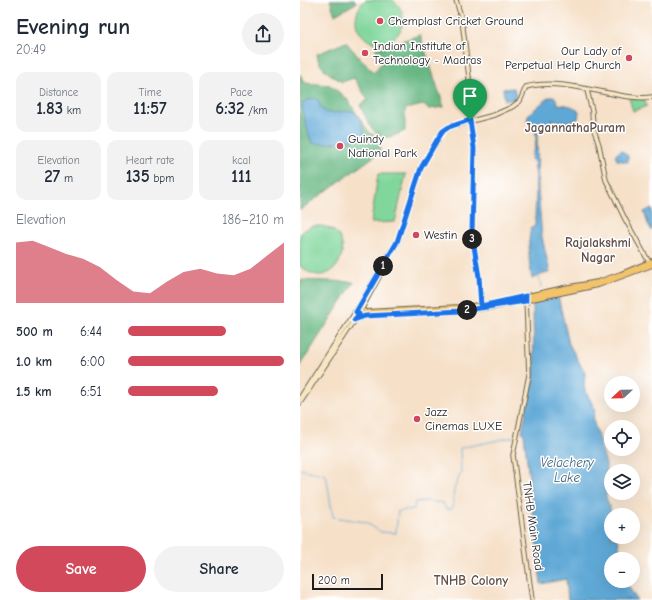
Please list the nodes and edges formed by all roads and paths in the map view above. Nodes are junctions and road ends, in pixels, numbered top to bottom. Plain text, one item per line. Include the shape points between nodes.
1 (456, 0) edge
2 (587, 90) junction
3 (652, 97) edge
4 (470, 120) junction
5 (651, 263) edge
6 (526, 296) junction
7 (526, 301) junction
8 (481, 306) junction
9 (358, 311) junction
10 (365, 316) junction
11 (354, 320) junction
12 (300, 398) edge
13 (300, 403) edge
14 (532, 600) edge

1 - 4 street via 462,20 467,58
2 - 3 street via 627,97
2 - 4 street via 554,84 529,86 520,102 512,107 494,115
2 - 5 street via 606,180
4 - 8 street via 474,148 472,234
4 - 9 street via 449,127 437,140 421,168 397,242
5 - 6 main road via 598,282
5 - 7 main road via 598,285
6 - 7 street, TNHB Main Road
6 - 8 main road
7 - 10 main road via 461,311
7 - 14 street, TNHB Main Road via 530,376 513,455
8 - 9 main road
9 - 10 main road
9 - 11 street
9 - 12 street
10 - 11 main road
11 - 13 street

